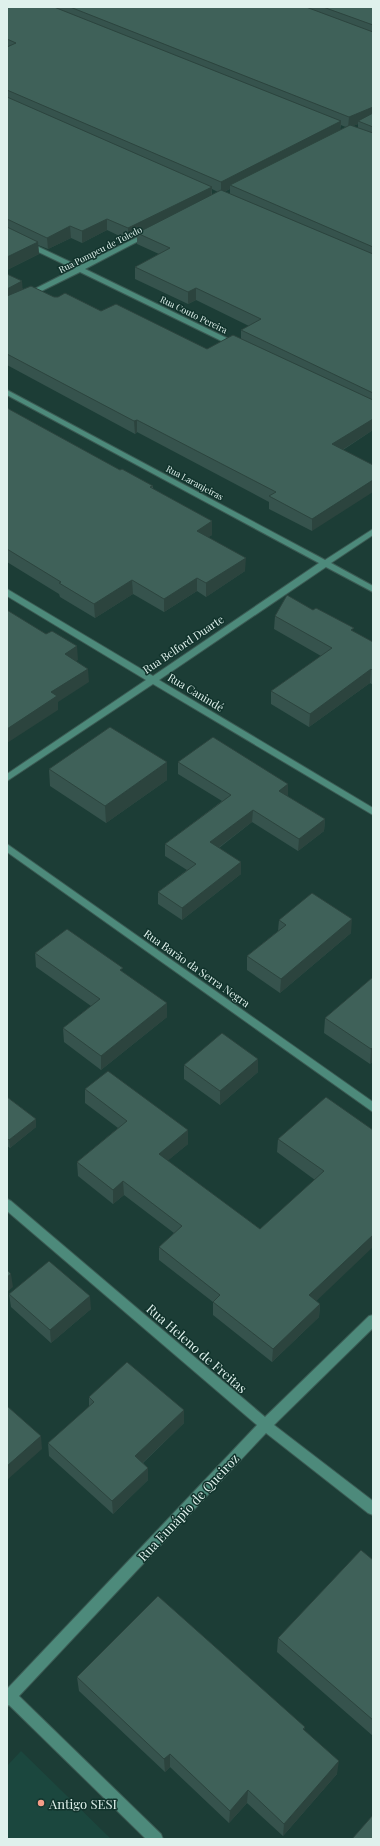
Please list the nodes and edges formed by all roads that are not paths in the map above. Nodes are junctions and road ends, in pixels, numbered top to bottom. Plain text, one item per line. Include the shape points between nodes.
1 (157, 230) edge
2 (7, 234) edge
3 (80, 269) junction
4 (7, 306) edge
5 (244, 348) edge
6 (7, 392) edge
7 (373, 531) edge
8 (325, 563) junction
9 (373, 589) edge
10 (7, 592) edge
11 (152, 680) junction
12 (7, 778) edge
13 (373, 812) edge
14 (7, 847) edge
15 (373, 1108) edge
16 (7, 1204) edge
17 (373, 1320) edge
18 (265, 1425) junction
19 (373, 1509) edge
20 (8, 1696) edge
21 (156, 1839) edge

1 - 3 street, Rua Pompeu de Toledo
2 - 3 street, Rua Couto Pereira
3 - 4 street, Rua Pompeu de Toledo
3 - 5 street, Rua Couto Pereira
6 - 8 street, Rua Laranjeiras
7 - 8 street, Rua Belford Duarte
8 - 9 street, Rua Laranjeiras
8 - 11 street, Rua Belford Duarte
10 - 11 street, Rua Canindé
11 - 12 street, Rua Belford Duarte
11 - 13 street, Rua Canindé
14 - 15 street, Rua Barão da Serra Negra
16 - 18 street, Rua Heleno de Freitas
17 - 18 street, Rua Eunápio de Queiroz
18 - 19 street, Rua Heleno de Freitas
18 - 20 street, Rua Eunápio de Queiroz
20 - 21 street

